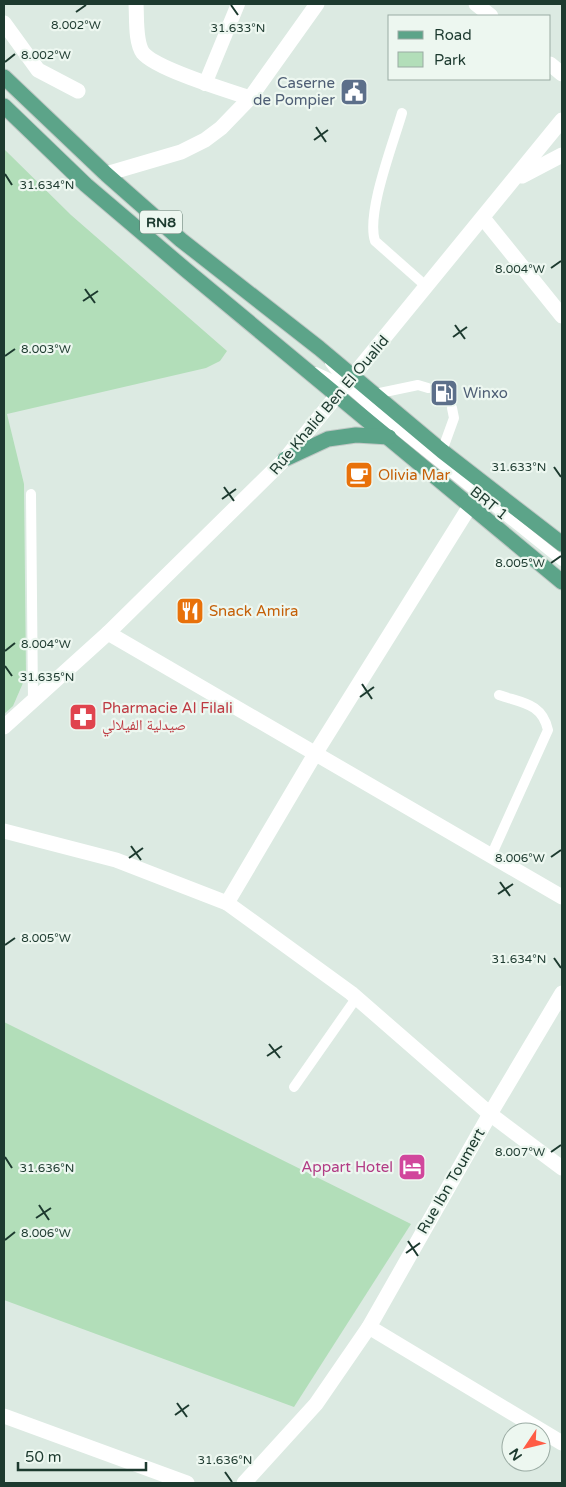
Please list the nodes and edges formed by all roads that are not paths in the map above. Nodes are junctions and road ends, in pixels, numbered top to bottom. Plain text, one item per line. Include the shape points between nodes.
1 (136, 4) edge
2 (238, 4) edge
3 (317, 4) edge
4 (476, 4) edge
5 (490, 15) edge
6 (4, 23) edge
7 (551, 65) edge
8 (562, 74) edge
9 (4, 77) edge
10 (205, 84) junction
11 (78, 91) dead end
12 (250, 98) junction
13 (4, 106) edge
14 (402, 113) dead end
15 (562, 120) edge
16 (562, 155) edge
17 (106, 174) junction
18 (516, 179) junction
19 (483, 218) junction
20 (427, 287) junction
21 (562, 316) edge
22 (346, 387) junction
23 (428, 388) dead end
24 (375, 394) junction
25 (452, 408) dead end
26 (389, 438) junction
27 (442, 452) junction
28 (285, 459) junction
29 (31, 494) dead end
30 (470, 506) junction
31 (562, 544) edge
32 (562, 561) edge
33 (562, 582) edge
34 (108, 633) junction
35 (498, 695) dead end
36 (33, 701) junction
37 (4, 728) edge
38 (315, 754) junction
39 (4, 830) edge
40 (491, 856) junction
41 (562, 897) edge
42 (226, 903) junction
43 (562, 994) edge
44 (357, 998) junction
45 (294, 1087) dead end
46 (490, 1114) junction
47 (562, 1168) edge
48 (369, 1327) junction
49 (4, 1416) edge
50 (562, 1443) edge
51 (187, 1483) edge
52 (244, 1483) edge

1 - 10 street via 143,53
2 - 10 street
3 - 12 street
4 - 5 street
6 - 11 street via 38,70
7 - 8 street
9 - 17 main road, RN8
10 - 12 street
12 - 17 street via 229,121 194,146
13 - 22 main road, RN8 via 86,184 302,366
14 - 20 lane via 372,230 375,241
15 - 18 street, Rue Khalid Ben El Oualid
16 - 18 street
17 - 22 main road, RN8 via 181,240 319,348
18 - 19 street, Rue Khalid Ben El Oualid
19 - 20 street, Rue Khalid Ben El Oualid
19 - 21 street
20 - 22 street, Rue Khalid Ben El Oualid
22 - 24 main road, RN8
22 - 26 main road, RN8
22 - 28 street, Rue Khalid Ben El Oualid
22 - 32 lane, BRT 1
23 - 24 lane via 418,385
24 - 27 main road, RN8
25 - 27 lane via 454,418
26 - 28 main road via 356,435 328,439
26 - 30 main road, RN8
27 - 31 main road, RN8
28 - 34 street, Rue Khalid Ben El Oualid
29 - 36 lane
30 - 33 main road, RN8
30 - 38 street
34 - 36 street, Rue Khalid Ben El Oualid
34 - 38 street
35 - 40 lane via 534,707 545,716 548,730
36 - 37 street, Rue Khalid Ben El Oualid
38 - 40 street
38 - 42 street
39 - 42 street via 116,860
40 - 41 street
42 - 44 street
43 - 46 street, Rue Ibn Toumert
44 - 45 lane
44 - 46 street
46 - 47 street
46 - 48 street, Rue Ibn Toumert
48 - 50 street
48 - 52 street, Rue Ibn Toumert via 316,1404
49 - 51 street

